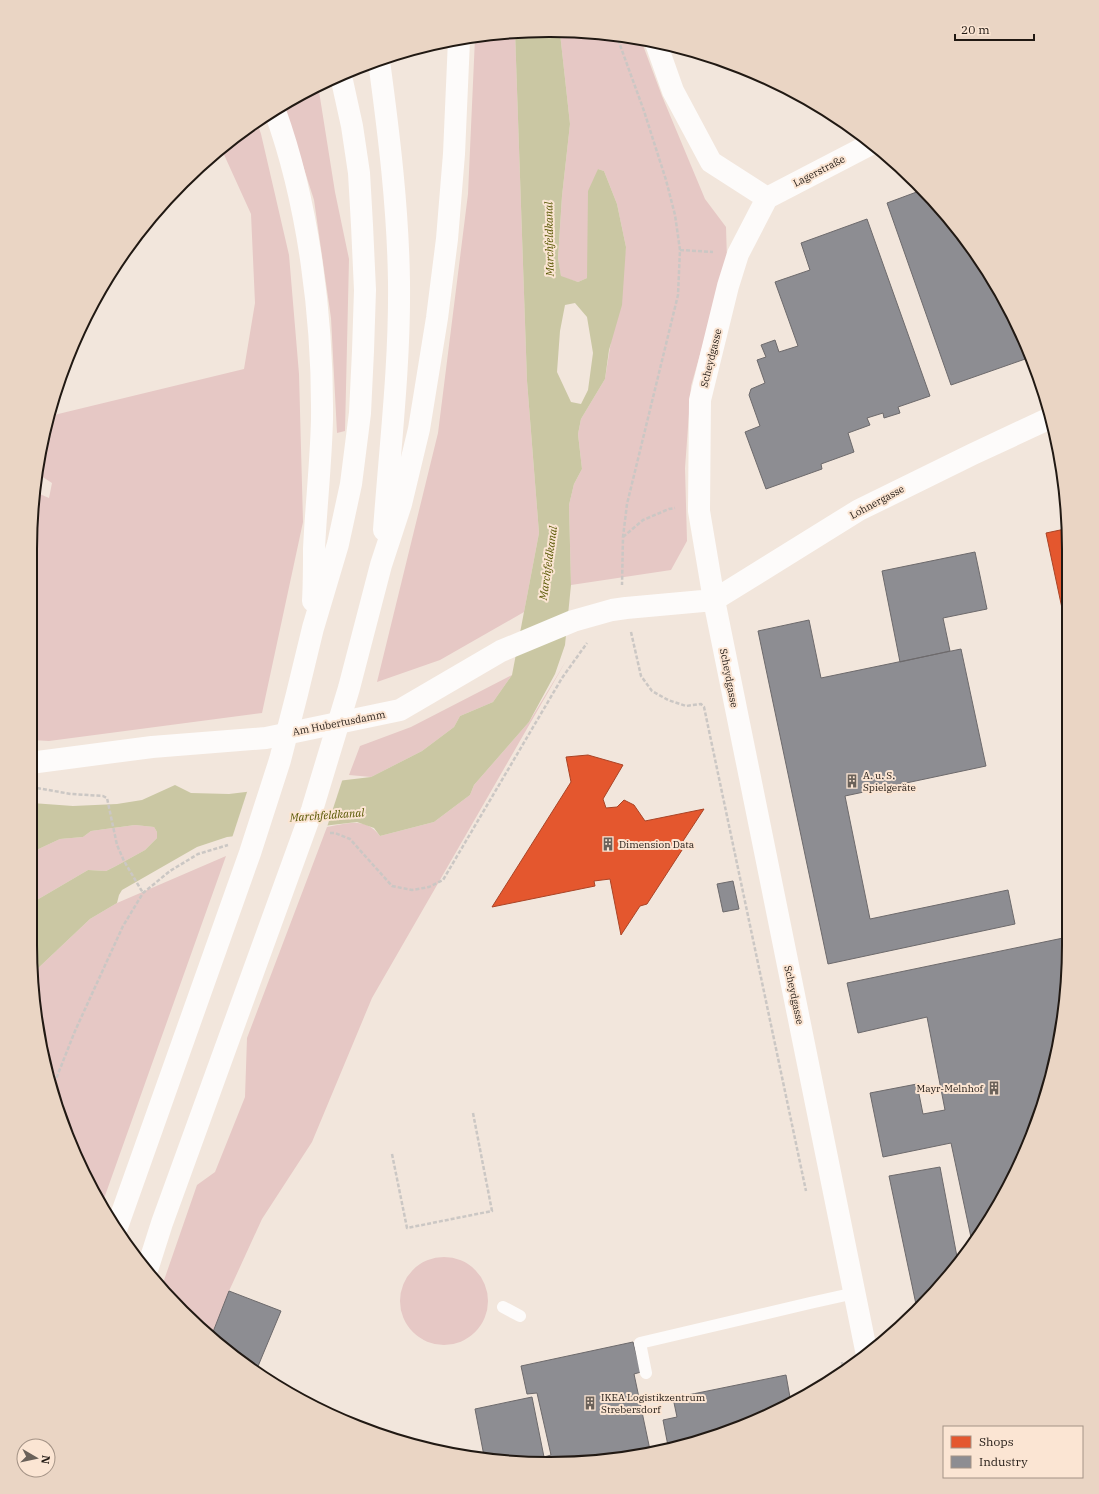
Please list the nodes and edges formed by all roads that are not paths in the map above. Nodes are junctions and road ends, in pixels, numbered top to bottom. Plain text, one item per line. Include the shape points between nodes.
1 (459, 45) edge
2 (658, 49) edge
3 (380, 66) edge
4 (342, 81) edge
5 (277, 116) edge
6 (866, 147) edge
7 (767, 198) junction
8 (1046, 420) edge
9 (381, 565) junction
10 (714, 600) junction
11 (313, 628) junction
12 (37, 762) edge
13 (119, 1222) edge
14 (149, 1264) edge
15 (855, 1293) junction
16 (503, 1307) dead end
17 (520, 1316) dead end
18 (866, 1347) edge
19 (646, 1373) dead end

1 - 9 main road via 454,162 438,318 419,429 401,504
2 - 7 main road via 674,91 711,162
3 - 9 main road via 396,205 399,281 398,352
4 - 11 main road via 359,173 362,225 365,290 360,413 351,484 338,544
5 - 11 main road via 293,167 304,218 311,259 320,360 322,419 314,549
6 - 7 main road, Lagerstraße
7 - 10 main road, Scheydgasse via 738,254 700,400 699,511
8 - 10 main road, Lohnergasse via 859,510
9 - 14 main road via 325,771
10 - 12 main road, Am Hubertusdamm via 612,610 572,621 501,651 400,710 266,738 152,747
10 - 15 main road, Scheydgasse
11 - 13 main road via 280,760 240,849
15 - 18 main road, Scheydgasse
15 - 19 lane via 640,1343
16 - 17 lane

